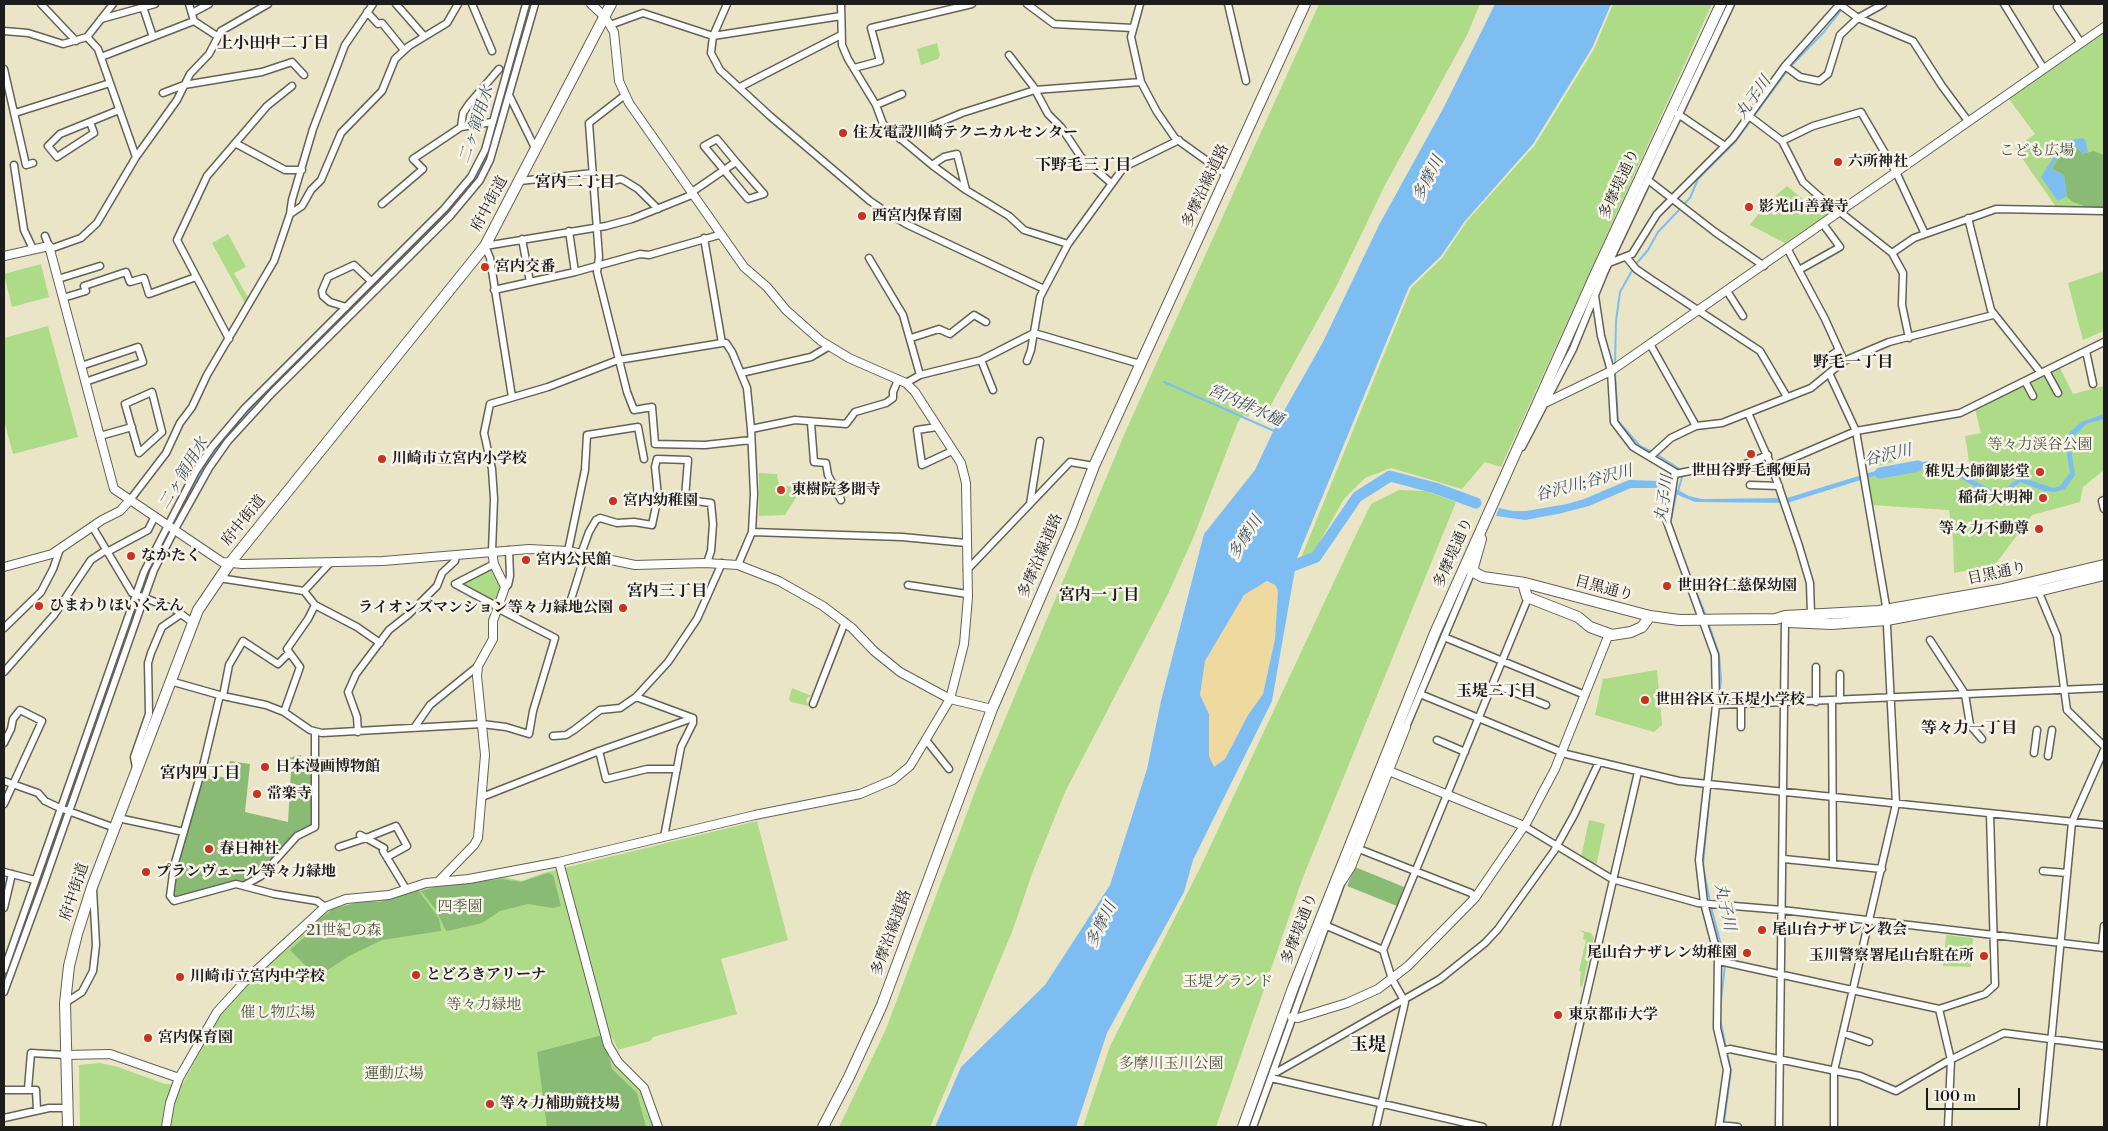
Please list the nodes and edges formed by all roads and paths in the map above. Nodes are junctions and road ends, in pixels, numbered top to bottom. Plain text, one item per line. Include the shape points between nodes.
1 (41, 4) edge
2 (155, 4) edge
3 (189, 4) edge
4 (209, 4) edge
5 (268, 4) edge
6 (373, 4) edge
7 (396, 4) edge
8 (458, 4) edge
9 (472, 4) edge
10 (526, 4) edge
11 (535, 4) edge
12 (590, 4) edge
13 (611, 4) edge
14 (727, 4) edge
15 (841, 4) edge
16 (972, 4) edge
17 (1027, 4) edge
18 (1140, 4) edge
19 (1228, 4) edge
20 (1305, 4) edge
21 (1722, 4) edge
22 (1731, 4) edge
23 (1840, 4) edge
24 (1883, 4) edge
25 (2004, 4) edge
26 (110, 5) edge
27 (1033, 6) edge
28 (143, 7) junction
29 (2057, 7) dead end
30 (367, 12) junction
31 (192, 13) junction
32 (841, 16) junction
33 (1858, 18) junction
34 (101, 19) junction
35 (194, 21) junction
36 (608, 21) junction
37 (2104, 27) edge
38 (1133, 28) junction
39 (4, 31) edge
40 (217, 36) junction
41 (424, 36) junction
42 (713, 36) junction
43 (841, 36) junction
44 (87, 37) junction
45 (153, 37) junction
46 (76, 41) junction
47 (2081, 43) junction
48 (404, 50) junction
49 (492, 51) dead end
50 (1009, 55) dead end
51 (100, 57) junction
52 (1785, 66) junction
53 (4, 68) edge
54 (854, 68) junction
55 (499, 69) dead end
56 (2044, 70) junction
57 (304, 75) dead end
58 (1246, 81) dead end
59 (1141, 82) junction
60 (110, 83) junction
61 (504, 83) junction
62 (184, 85) junction
63 (292, 86) dead end
64 (740, 87) junction
65 (1035, 90) junction
66 (163, 93) dead end
67 (509, 94) junction
68 (902, 94) dead end
69 (625, 95) junction
70 (876, 105) junction
71 (119, 110) junction
72 (15, 113) junction
73 (1678, 114) junction
74 (1751, 118) junction
75 (1968, 121) junction
76 (90, 122) junction
77 (492, 122) junction
78 (461, 127) junction
79 (900, 139) junction
80 (1179, 140) junction
81 (1782, 141) junction
82 (235, 143) junction
83 (1724, 146) junction
84 (536, 150) junction
85 (136, 157) junction
86 (736, 162) junction
87 (33, 163) dead end
88 (14, 165) dead end
89 (932, 165) junction
90 (302, 170) junction
91 (724, 170) junction
92 (479, 171) junction
93 (1896, 172) junction
94 (593, 173) junction
95 (1228, 176) junction
96 (1648, 180) junction
97 (520, 181) junction
98 (1111, 183) junction
99 (594, 185) junction
100 (966, 190) junction
101 (693, 193) junction
102 (1672, 198) junction
103 (382, 204) dead end
104 (658, 209) junction
105 (2104, 211) edge
106 (1839, 213) junction
107 (290, 214) junction
108 (1968, 218) junction
109 (1822, 224) junction
110 (596, 228) junction
111 (569, 231) junction
112 (1925, 234) junction
113 (423, 235) junction
114 (719, 235) junction
115 (45, 236) dead end
116 (704, 238) junction
117 (522, 239) junction
118 (1068, 244) junction
119 (485, 246) junction
120 (50, 248) junction
121 (1787, 248) junction
122 (33, 249) junction
123 (1892, 253) junction
124 (4, 256) edge
125 (869, 258) dead end
126 (1627, 258) junction
127 (1609, 263) junction
128 (599, 265) junction
129 (100, 266) dead end
130 (1764, 266) junction
131 (1799, 270) junction
132 (575, 272) junction
133 (196, 277) junction
134 (58, 279) junction
135 (371, 281) junction
136 (530, 282) junction
137 (1044, 289) junction
138 (494, 290) junction
139 (1727, 291) junction
140 (1595, 296) junction
141 (63, 298) junction
142 (346, 307) junction
143 (1698, 310) junction
144 (1993, 314) junction
145 (1743, 316) dead end
146 (986, 322) dead end
147 (1034, 333) junction
148 (316, 337) junction
149 (911, 338) junction
150 (1909, 338) junction
151 (229, 339) junction
152 (2104, 342) edge
153 (322, 343) junction
154 (722, 343) junction
155 (1650, 344) junction
156 (828, 347) junction
157 (1839, 350) junction
158 (2086, 352) junction
159 (618, 360) junction
160 (981, 360) junction
161 (1027, 361) dead end
162 (1844, 361) junction
163 (1140, 364) junction
164 (1817, 365) dead end
165 (81, 366) junction
166 (1612, 370) junction
167 (1829, 372) junction
168 (2044, 372) junction
169 (741, 373) junction
170 (920, 375) junction
171 (2025, 381) junction
172 (85, 382) junction
173 (902, 382) junction
174 (2093, 384) dead end
175 (993, 390) dead end
176 (2058, 393) dead end
177 (2033, 396) dead end
178 (512, 397) junction
179 (1787, 397) junction
180 (1547, 402) junction
181 (249, 411) junction
182 (1748, 413) junction
183 (811, 423) junction
184 (1696, 426) junction
185 (132, 427) junction
186 (937, 427) junction
187 (751, 429) junction
188 (1856, 431) junction
189 (100, 436) junction
190 (752, 440) junction
191 (1040, 441) dead end
192 (952, 451) junction
193 (1515, 452) junction
194 (1768, 455) junction
195 (1651, 456) junction
196 (644, 459) dead end
197 (1094, 466) junction
198 (1772, 467) junction
199 (1736, 468) dead end
200 (1700, 469) dead end
201 (1675, 474) junction
202 (1750, 485) dead end
203 (1779, 486) junction
204 (658, 496) junction
205 (685, 498) junction
206 (130, 500) junction
207 (840, 500) dead end
208 (2104, 500) edge
209 (1030, 504) junction
210 (2104, 509) edge
211 (155, 516) junction
212 (168, 524) junction
213 (92, 526) junction
214 (175, 529) junction
215 (1481, 529) junction
216 (752, 532) junction
217 (966, 543) junction
218 (60, 549) junction
219 (509, 550) junction
220 (107, 551) junction
221 (492, 551) junction
222 (568, 551) junction
223 (583, 554) junction
224 (456, 555) junction
225 (230, 563) junction
226 (330, 563) junction
227 (707, 563) junction
228 (722, 563) junction
229 (494, 564) junction
230 (738, 565) junction
231 (2104, 565) edge
232 (4, 567) edge
233 (967, 570) junction
234 (1472, 571) junction
235 (2104, 575) edge
236 (219, 578) junction
237 (1523, 583) junction
238 (908, 585) dead end
239 (2036, 586) junction
240 (505, 587) junction
241 (304, 591) junction
242 (136, 594) junction
243 (967, 594) junction
244 (144, 598) junction
245 (1528, 598) junction
246 (315, 605) junction
247 (498, 607) junction
248 (568, 609) dead end
249 (182, 614) junction
250 (1811, 615) junction
251 (1887, 615) junction
252 (1650, 616) junction
253 (1707, 620) junction
254 (1781, 620) junction
255 (193, 622) junction
256 (845, 622) junction
257 (4, 628) edge
258 (1609, 634) junction
259 (1444, 637) junction
260 (1930, 640) dead end
261 (380, 643) junction
262 (289, 653) junction
263 (1502, 661) junction
264 (478, 666) junction
265 (1816, 667) dead end
266 (4, 672) edge
267 (1840, 674) dead end
268 (170, 681) junction
269 (1492, 684) junction
270 (2104, 688) edge
271 (2064, 690) junction
272 (1420, 694) junction
273 (1965, 694) junction
274 (1585, 695) junction
275 (222, 696) junction
276 (1892, 697) junction
277 (636, 698) junction
278 (950, 698) junction
279 (1840, 700) junction
280 (1832, 701) junction
281 (1816, 702) junction
282 (1783, 703) junction
283 (813, 704) dead end
284 (1741, 704) junction
285 (1546, 705) dead end
286 (1719, 705) junction
287 (992, 709) junction
288 (284, 712) junction
289 (692, 718) junction
290 (1479, 718) junction
291 (482, 724) junction
292 (1406, 727) joint
293 (1741, 727) dead end
294 (414, 728) junction
295 (2037, 730) dead end
296 (2052, 730) dead end
297 (315, 732) junction
298 (358, 732) junction
299 (554, 736) dead end
300 (1982, 739) dead end
301 (926, 740) junction
302 (1437, 740) dead end
303 (4, 743) edge
304 (2104, 746) edge
305 (2104, 750) edge
306 (599, 752) junction
307 (1465, 752) junction
308 (1562, 752) junction
309 (2034, 753) dead end
310 (2048, 756) dead end
311 (1598, 762) junction
312 (677, 769) junction
313 (949, 769) dead end
314 (1389, 770) junction
315 (136, 771) junction
316 (1638, 772) junction
317 (4, 781) edge
318 (13, 784) junction
319 (1712, 786) junction
320 (1784, 793) junction
321 (1448, 795) junction
322 (482, 798) junction
323 (1833, 798) junction
324 (4, 804) edge
325 (1896, 804) junction
326 (65, 810) junction
327 (1990, 814) junction
328 (2072, 822) junction
329 (116, 823) junction
330 (2104, 825) edge
331 (1524, 826) junction
332 (184, 832) junction
333 (363, 836) junction
334 (664, 837) junction
335 (1557, 846) junction
336 (339, 847) dead end
337 (1359, 848) junction
338 (387, 857) junction
339 (1784, 859) junction
340 (558, 862) junction
341 (1833, 864) junction
342 (1882, 869) junction
343 (2043, 871) dead end
344 (4, 872) edge
345 (1416, 872) junction
346 (2067, 873) junction
347 (12, 874) junction
348 (35, 880) junction
349 (439, 880) junction
350 (1339, 880) junction
351 (1612, 880) junction
352 (245, 885) junction
353 (92, 887) junction
354 (406, 889) junction
355 (1475, 898) junction
356 (1707, 903) junction
357 (325, 907) junction
358 (4, 908) edge
359 (1782, 910) junction
360 (1869, 920) junction
361 (1327, 926) junction
362 (2104, 926) edge
363 (1993, 934) junction
364 (2060, 942) junction
365 (2103, 948) edge
366 (1384, 950) junction
367 (1723, 962) junction
368 (4, 970) edge
369 (1782, 973) junction
370 (1392, 979) junction
371 (1854, 990) junction
372 (4, 992) edge
373 (1404, 1000) junction
374 (65, 1003) junction
375 (1939, 1009) junction
376 (1292, 1017) junction
377 (1843, 1033) junction
378 (2051, 1039) junction
379 (1869, 1042) dead end
380 (2104, 1046) edge
381 (1726, 1050) junction
382 (66, 1055) junction
383 (1780, 1060) junction
384 (1951, 1060) junction
385 (1834, 1071) junction
386 (1272, 1074) junction
387 (179, 1078) junction
388 (4, 1090) edge
389 (28, 1090) junction
390 (1381, 1104) junction
391 (67, 1108) junction
392 (37, 1110) junction
393 (4, 1118) edge
394 (1722, 1126) edge
395 (68, 1127) edge
396 (166, 1127) edge
397 (658, 1127) edge
398 (822, 1127) edge
399 (1243, 1127) edge
400 (1253, 1127) edge
401 (1376, 1127) edge
402 (1483, 1127) edge
403 (1556, 1127) edge
404 (1738, 1127) edge
405 (1779, 1127) edge
406 (1834, 1127) edge
407 (1948, 1127) edge
408 (2043, 1127) edge

1 - 46 street
2 - 28 street
3 - 31 street
4 - 31 street
5 - 40 street via 221,30
6 - 30 street
7 - 41 street
8 - 41 street via 447,23
9 - 49 street
10 - 61 street
11 - 67 street
12 - 36 street
13 - 36 main road, 府中街道
14 - 42 street
15 - 32 street
16 - 54 street via 871,28 880,61
17 - 27 street
18 - 38 street
19 - 58 street
20 - 95 main road, 多摩沿線道路
21 - 193 main road, 多摩堤通り
22 - 73 street
23 - 33 street
23 - 52 street
24 - 33 street
25 - 56 street
26 - 34 street
27 - 38 street via 1054,24
28 - 34 street
28 - 45 street
29 - 47 street
30 - 48 street via 378,24 382,23
30 - 90 street via 345,45 313,128
31 - 35 street
32 - 42 street
32 - 43 street
33 - 52 street via 1840,35 1828,74 1819,81 1800,77
33 - 75 street via 1913,41
34 - 44 street
35 - 40 street
35 - 45 street
36 - 42 street via 643,13
36 - 69 street via 616,41 619,82
36 - 84 main road, 府中街道
37 - 47 street
38 - 59 street via 1131,37
39 - 46 street via 28,33 63,44
40 - 62 street via 209,54
41 - 48 street
42 - 64 street via 710,53 714,61
43 - 54 street
43 - 64 street
44 - 46 street
44 - 51 street
45 - 51 street
47 - 56 street
48 - 107 street via 395,59 382,90 341,133 322,180 311,190 302,206
50 - 65 street
51 - 60 street
52 - 74 street
53 - 72 street
54 - 70 street
55 - 78 street via 468,104
56 - 75 street
57 - 62 street via 292,62 262,72
59 - 65 street
59 - 80 street via 1157,112
60 - 71 street
60 - 72 street
61 - 67 street
61 - 77 street
62 - 66 street
62 - 85 street
63 - 82 street via 267,106
64 - 137 street via 770,116 888,213
65 - 79 street via 962,113
65 - 98 street via 1048,114 1081,156
67 - 84 street
67 - 92 street via 490,160
68 - 70 street
69 - 94 street via 590,123
69 - 101 street
70 - 79 street via 884,124
71 - 76 street
71 - 85 street
72 - 87 street via 26,165
73 - 83 street
73 - 96 street
74 - 81 street
74 - 83 street
75 - 93 street
76 - 76 street via 60,134 48,146 57,157 94,133
77 - 78 street
77 - 92 street
78 - 103 street via 413,159 423,169
79 - 89 street
80 - 95 street
80 - 98 street via 1124,167
81 - 93 street via 1812,126 1861,112
81 - 106 street via 1803,182
82 - 90 street via 285,170
82 - 133 street via 207,176 177,240
83 - 102 street
84 - 97 main road, 府中街道
85 - 120 street via 97,223 81,238
86 - 91 street
86 - 91 street via 717,139 704,146
86 - 91 street via 764,194 748,199
88 - 122 street via 24,230
89 - 100 street
89 - 100 street via 957,154
90 - 107 street
91 - 101 street
92 - 113 street via 467,197
93 - 106 street
93 - 112 street
94 - 97 street
94 - 99 street
95 - 163 main road, 多摩沿線道路
96 - 102 street
96 - 127 street
97 - 119 main road, 府中街道
98 - 118 street
99 - 104 street via 621,179 638,189
99 - 110 street
100 - 118 street via 1009,216 1024,230
101 - 104 street
101 - 114 street
102 - 126 street
102 - 130 street
104 - 110 street
105 - 108 street via 1996,209
106 - 109 street
106 - 123 street
107 - 151 street via 274,261
108 - 112 street
108 - 144 street
109 - 121 street
109 - 131 street via 1840,247
110 - 111 street
110 - 128 street
111 - 117 street
111 - 132 street
112 - 123 street
113 - 135 street
113 - 153 street
114 - 116 street
114 - 156 street via 744,267
115 - 120 street
116 - 128 street via 649,255 640,254
116 - 154 street
117 - 119 street
117 - 136 street
118 - 137 street
119 - 138 street
119 - 225 main road, 府中街道
120 - 122 street
120 - 134 street
121 - 130 street
121 - 131 street
122 - 124 street
123 - 150 street via 1903,273 1902,305
125 - 149 street via 903,315
126 - 127 street
126 - 143 street via 1634,267
127 - 140 street
128 - 132 street
128 - 159 street via 597,272
129 - 134 street
130 - 139 street
131 - 157 street
132 - 136 street
133 - 141 street via 149,294 144,278 130,282 126,272 84,286 86,291
133 - 151 street
134 - 141 street
135 - 142 street
135 - 142 street via 354,265 328,277 323,296
136 - 138 street
137 - 147 street
138 - 178 street
139 - 143 street
139 - 145 street
140 - 166 street via 1601,336
140 - 180 street
141 - 165 street
142 - 148 street
143 - 155 street
143 - 179 street via 1760,351
144 - 150 street
144 - 168 street
146 - 149 street via 974,315 950,334 939,330
147 - 160 street
147 - 161 street
147 - 163 street
148 - 153 street
148 - 181 street
149 - 170 street
150 - 162 street via 1889,342
151 - 206 street via 166,453
152 - 158 street
153 - 181 street
154 - 159 street
154 - 169 street via 726,343
155 - 166 street
155 - 184 street
156 - 169 street via 811,357
156 - 173 street
157 - 162 street
157 - 164 street
158 - 168 street
158 - 174 street
159 - 178 street
159 - 190 street via 634,410 652,407 655,444 705,445
160 - 170 street
160 - 175 street
162 - 167 street
163 - 197 main road, 多摩沿線道路
165 - 172 street
165 - 172 street via 138,347 143,362
166 - 180 street
166 - 195 street via 1614,422 1633,447
167 - 179 street via 1811,388
167 - 188 street
168 - 171 street
168 - 176 street
169 - 187 street via 749,395
170 - 173 street
171 - 177 street
171 - 188 street via 1960,413
172 - 189 street
173 - 183 street via 893,392 893,398 855,412 846,424
173 - 186 street via 915,392
178 - 221 street via 490,404 484,433 492,469
179 - 182 street
180 - 193 street via 1525,444
181 - 212 street via 212,446
181 - 214 street via 209,468
182 - 184 street via 1722,423
182 - 194 street
183 - 187 street via 795,420
183 - 207 street via 814,462 826,463
184 - 195 street via 1671,438
185 - 185 street via 141,454 162,432 152,392 125,404
185 - 189 street
186 - 192 street
186 - 192 street via 917,430 922,465
187 - 190 street
188 - 198 street
188 - 251 street
189 - 206 street via 114,489
190 - 216 street
191 - 209 street
192 - 217 street via 965,472
193 - 215 main road, 多摩堤通り
194 - 198 street
194 - 199 street
195 - 201 street
196 - 222 street via 638,427 588,435 585,470
197 - 209 street via 1070,462
197 - 287 main road, 多摩沿線道路
198 - 203 street
200 - 201 street
201 - 253 street via 1667,522
202 - 203 street
203 - 250 street via 1810,583
204 - 205 street
204 - 205 street via 657,459 688,460
204 - 223 street via 652,525 617,523 600,518 589,532
205 - 227 street via 692,502 711,503 713,524
206 - 211 street
206 - 213 street via 120,511
208 - 210 street
209 - 233 street
211 - 212 street
211 - 220 street via 148,530
212 - 214 street
212 - 242 street
213 - 218 street
213 - 220 street
214 - 225 street via 222,562
214 - 244 street
215 - 234 main road via 1480,547
215 - 350 main road, 多摩堤通り via 1411,691
216 - 217 street via 902,537
216 - 230 street
217 - 233 street
218 - 232 street
218 - 257 street via 41,592
219 - 221 street
219 - 222 street
219 - 240 street via 510,576
220 - 242 street via 132,593
220 - 266 street via 91,560 54,615
221 - 224 street
221 - 229 street
222 - 223 street
223 - 227 street via 635,564
223 - 248 street
224 - 226 street
224 - 261 street via 455,562 442,573 437,586 389,630
225 - 226 street
225 - 236 main road, 府中街道
226 - 241 street
227 - 228 street
228 - 230 street
228 - 277 street via 697,619 668,662
229 - 240 street
229 - 247 street via 455,584
230 - 256 street via 786,584
231 - 239 main road, 目黒通り
233 - 243 street
234 - 237 main road, 目黒通り via 1485,578
234 - 259 street
235 - 239 main road, 目黒通り
236 - 241 street
236 - 255 main road, 府中街道
237 - 245 main road
237 - 252 main road, 目黒通り
238 - 243 street
239 - 251 main road, 目黒通り
239 - 271 street via 2057,636
240 - 247 street
241 - 246 street
242 - 244 street
242 - 326 street
243 - 278 street via 964,644
244 - 249 street
244 - 326 street
245 - 258 main road via 1578,617 1590,627
245 - 263 street
246 - 261 street
246 - 262 street via 287,649
247 - 264 street via 493,621 493,639
247 - 291 street via 554,638 529,734
249 - 255 street
249 - 315 street via 162,626 150,653 149,714 134,757
250 - 251 main road, 目黒通り
250 - 254 main road, 目黒通り via 1785,616
251 - 254 main road, 目黒通り via 1831,624
251 - 276 street
252 - 253 main road, 目黒通り
252 - 258 main road via 1642,627 1631,632
253 - 254 main road, 目黒通り
253 - 286 street via 1715,655
254 - 282 street
255 - 268 main road, 府中街道
256 - 278 street via 900,672
256 - 283 street
258 - 274 street
259 - 263 street
259 - 272 street
260 - 273 street
261 - 298 street via 356,674 348,692 357,717
262 - 275 street via 278,664 243,641 229,666
262 - 288 street via 300,667
263 - 269 street
263 - 274 street
264 - 291 street
264 - 294 street via 430,705
265 - 281 street
267 - 279 street
268 - 275 street
268 - 315 main road, 府中街道
269 - 285 street
269 - 290 street
270 - 271 street
271 - 273 street
271 - 304 street via 2067,710
272 - 290 street
272 - 292 street
273 - 276 street
273 - 300 street via 1970,725
274 - 308 street
275 - 288 street via 266,704
275 - 332 street
276 - 279 street
276 - 325 street
277 - 289 street
277 - 299 street via 620,708 600,710 566,735
278 - 287 street
278 - 301 street
279 - 280 street
280 - 281 street
280 - 323 street
281 - 282 street
282 - 284 street
282 - 320 street
284 - 286 street
284 - 293 street
286 - 319 street
287 - 398 main road, 多摩沿線道路 via 882,1005
288 - 297 street
289 - 306 street
289 - 312 street
290 - 307 street
290 - 308 street
291 - 294 street
291 - 322 street via 485,755
292 - 314 street
294 - 298 street
295 - 309 street
296 - 310 street
297 - 298 street
297 - 352 street via 315,827 297,836 261,876
301 - 313 street
301 - 334 street via 900,776 869,791
302 - 307 street
303 - 318 street via 20,710 42,721
305 - 328 street
306 - 312 street via 606,779 647,769
306 - 322 street
307 - 321 street
308 - 311 street
308 - 331 street
311 - 316 street
311 - 335 street
312 - 334 street
314 - 321 street
314 - 337 street
315 - 329 main road, 府中街道
316 - 319 street
316 - 351 street
317 - 318 street
318 - 324 street
318 - 326 street via 38,793 45,801
319 - 320 street
319 - 356 street via 1699,860
320 - 323 street
320 - 339 street
321 - 331 street
321 - 345 street
322 - 349 street via 477,840
323 - 325 street
323 - 341 street
325 - 327 street
325 - 342 street
326 - 329 street
326 - 348 street
326 - 372 street
327 - 328 street
327 - 363 street
328 - 330 street
328 - 346 street
329 - 332 street
329 - 353 main road, 府中街道
331 - 335 street
331 - 355 street
332 - 352 street via 174,866 170,896 174,901 236,884
333 - 336 street
333 - 338 street via 384,848
333 - 338 street via 396,826 407,846
334 - 340 street
335 - 351 street
335 - 373 street via 1485,943 1440,978
337 - 345 street
337 - 350 street
338 - 354 street
339 - 341 street
339 - 359 street
340 - 349 street via 469,879
340 - 397 street via 608,1045 618,1062 644,1088
341 - 342 street
342 - 360 street
343 - 346 street
344 - 347 street
345 - 355 street via 1471,893
345 - 366 street
346 - 364 street
347 - 348 street
347 - 358 street
348 - 368 street
349 - 354 street
350 - 361 street
350 - 399 main road, 多摩堤通り via 1282,1018
351 - 356 street
351 - 403 street
352 - 357 street via 317,901
353 - 374 main road, 府中街道 via 69,966
353 - 374 street via 96,945 93,971 82,992
354 - 357 street via 346,899
355 - 370 street
356 - 359 street
356 - 367 street
357 - 387 street via 231,995 212,1019
359 - 360 street
359 - 369 street
360 - 363 street
360 - 371 street
361 - 366 street
361 - 376 street
362 - 365 street
363 - 364 street
363 - 375 street via 1994,985 1985,994
364 - 365 street
364 - 378 street
366 - 370 street
367 - 369 street
367 - 381 street via 1716,1014
369 - 371 street
369 - 383 street
370 - 373 street
370 - 376 street via 1347,1003
371 - 375 street
371 - 377 street
373 - 386 street
373 - 390 street
374 - 382 main road, 府中街道
375 - 384 street
376 - 386 street
377 - 379 street
377 - 385 street
378 - 380 street
378 - 384 street via 2004,1034
378 - 408 street
381 - 383 street
381 - 394 street
382 - 387 street via 110,1054
382 - 389 street via 31,1053
382 - 391 main road, 府中街道
383 - 385 street
383 - 405 street
384 - 385 street via 1896,1091 1860,1076
384 - 407 street
385 - 406 street
386 - 390 street
386 - 400 street
387 - 396 street
388 - 389 street
389 - 392 street via 36,1090
390 - 401 street
390 - 402 street
391 - 392 street
391 - 395 main road, 府中街道
392 - 393 street
394 - 404 street

